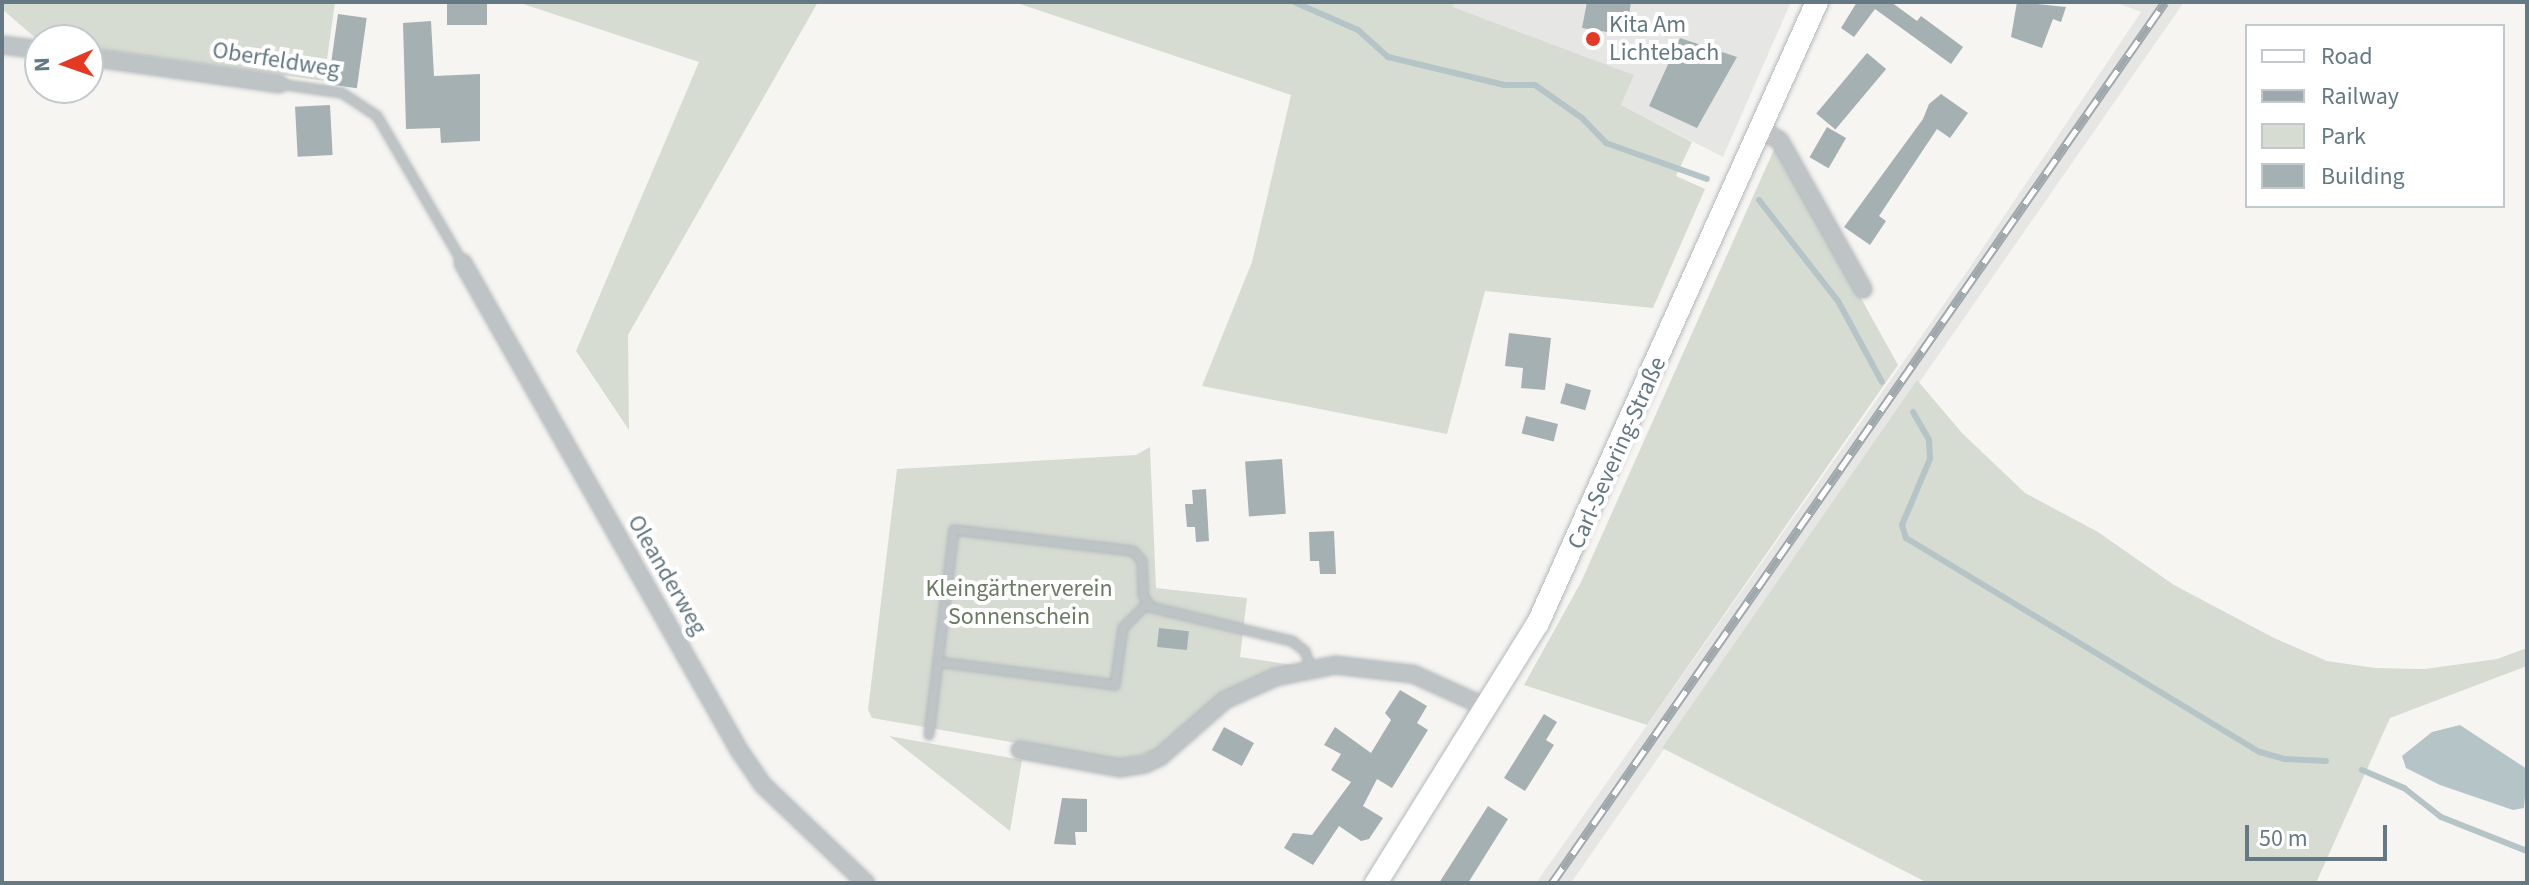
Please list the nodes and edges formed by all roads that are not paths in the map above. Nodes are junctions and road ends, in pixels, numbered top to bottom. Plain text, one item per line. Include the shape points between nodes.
1 (1817, 2) edge
2 (2, 45) edge
3 (24, 48) edge
4 (104, 59) edge
5 (279, 84) joint
6 (1761, 129) junction
7 (463, 263) joint
8 (1863, 289) dead end
9 (1148, 603) junction
10 (938, 662) junction
11 (1311, 668) junction
12 (1488, 708) junction
13 (929, 735) dead end
14 (1020, 750) dead end
15 (866, 883) edge
16 (1376, 883) edge

1 - 6 street, Carl-Severing-Straße
2 - 3 street
4 - 5 street, Oberfeldweg
5 - 7 lane, Oberfeldweg via 342,93 377,116
6 - 8 street via 1780,141
6 - 12 street, Carl-Severing-Straße via 1561,577
7 - 15 street, Oleanderweg via 739,750 763,785
9 - 10 lane via 1123,628 1115,685
9 - 10 lane via 1142,561 1133,551 954,530
9 - 11 lane via 1292,641 1305,651
10 - 13 lane
11 - 12 street via 1394,669 1449,686
11 - 14 street via 1225,700 1145,764 1120,768
12 - 16 street, Carl-Severing-Straße

